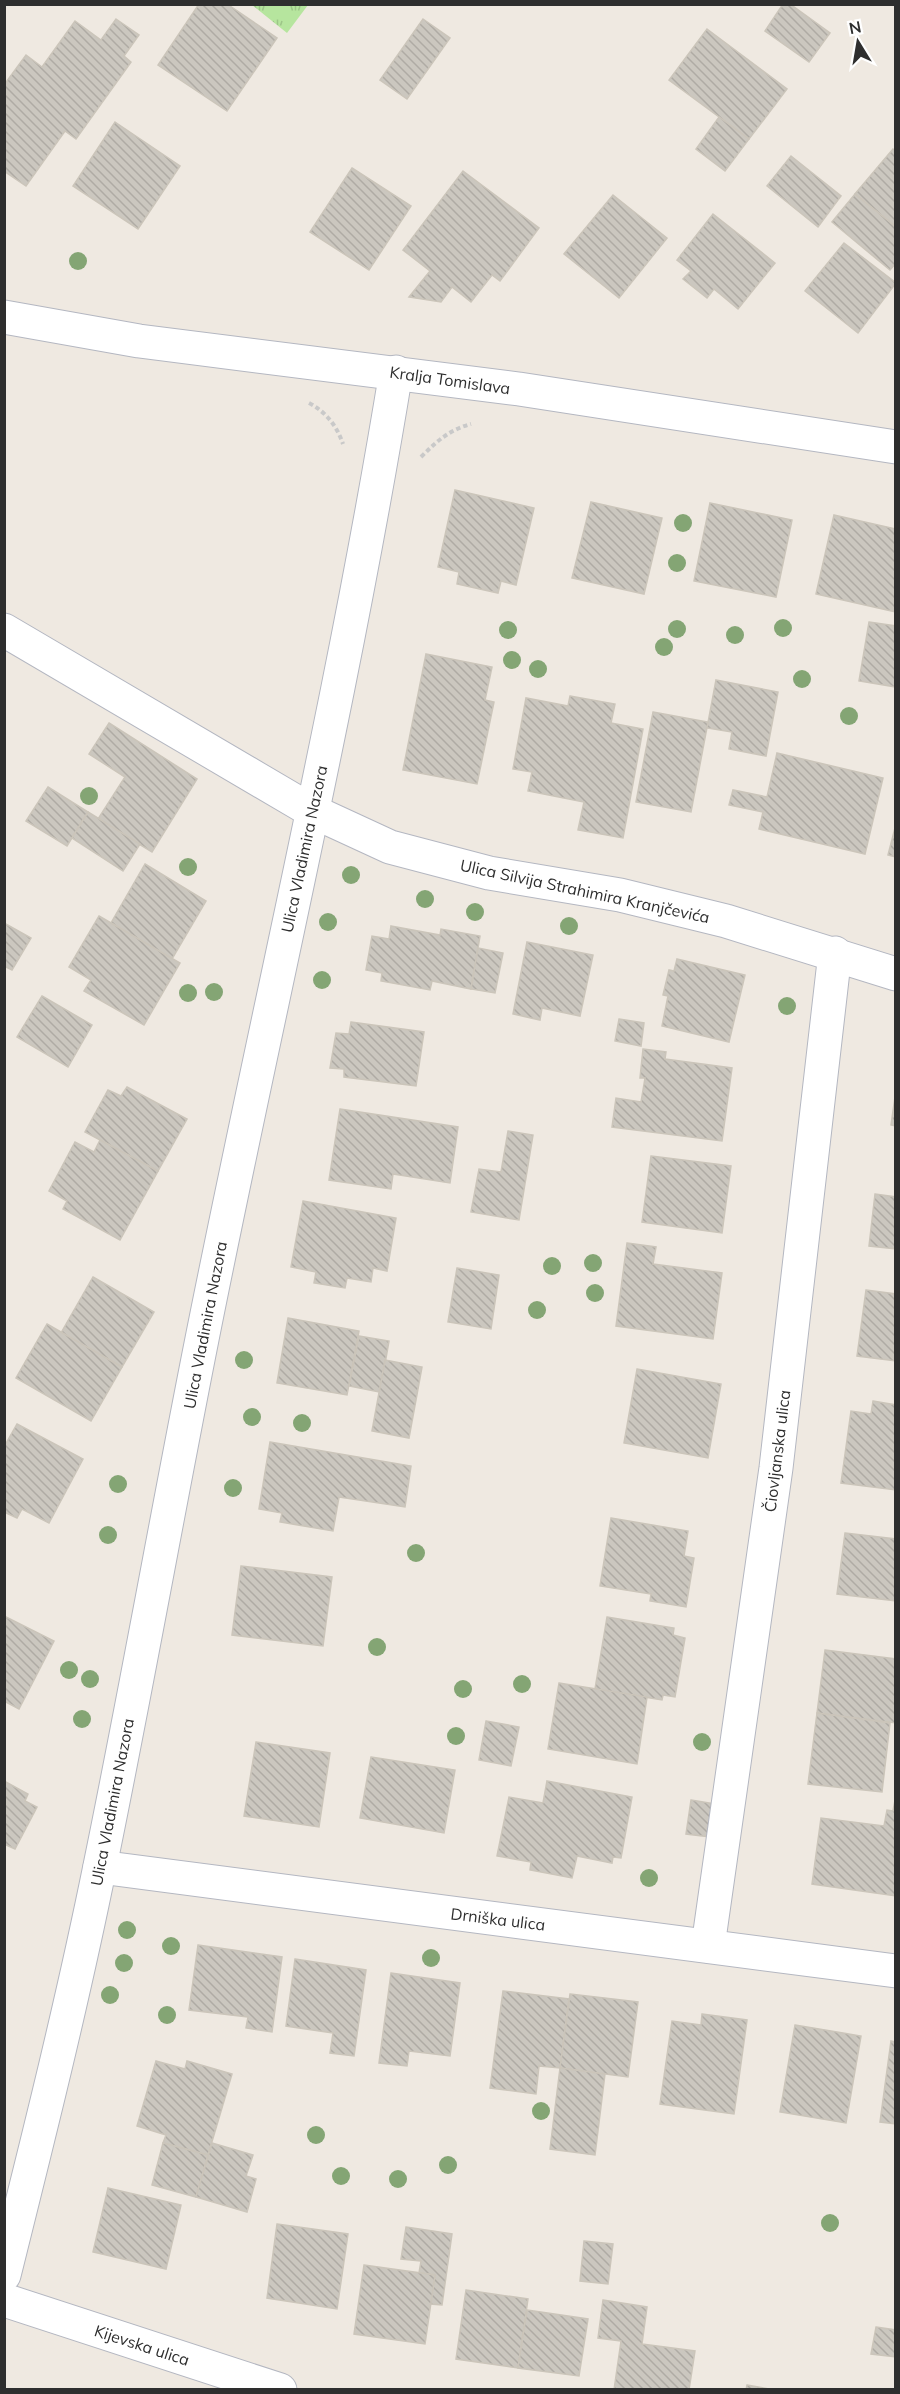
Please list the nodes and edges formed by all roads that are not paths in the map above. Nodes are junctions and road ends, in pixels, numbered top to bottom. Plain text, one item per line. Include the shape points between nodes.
1 (4, 317) edge
2 (396, 372) junction
3 (896, 447) edge
4 (4, 630) edge
5 (312, 811) junction
6 (835, 953) junction
7 (896, 974) edge
8 (100, 1867) junction
9 (708, 1946) junction
10 (896, 1971) edge
11 (4, 2275) edge
12 (4, 2300) edge
13 (280, 2390) edge

1 - 2 street, Kralja Tomislava via 140,341
2 - 3 street, Kralja Tomislava
2 - 5 street, Ulica Vladimira Nazora
4 - 5 street, Ulica Silvija Strahimira Kranjčevića
5 - 6 street, Ulica Silvija Strahimira Kranjčevića via 390,847 489,873 652,903
5 - 8 street, Ulica Vladimira Nazora via 200,1350
6 - 7 street, Ulica Silvija Strahimira Kranjčevića
6 - 9 street, Čiovljanska ulica via 776,1468
8 - 9 street, Drniška ulica
8 - 11 street, Ulica Vladimira Nazora
9 - 10 street, Drniška ulica
12 - 13 street, Kijevska ulica

